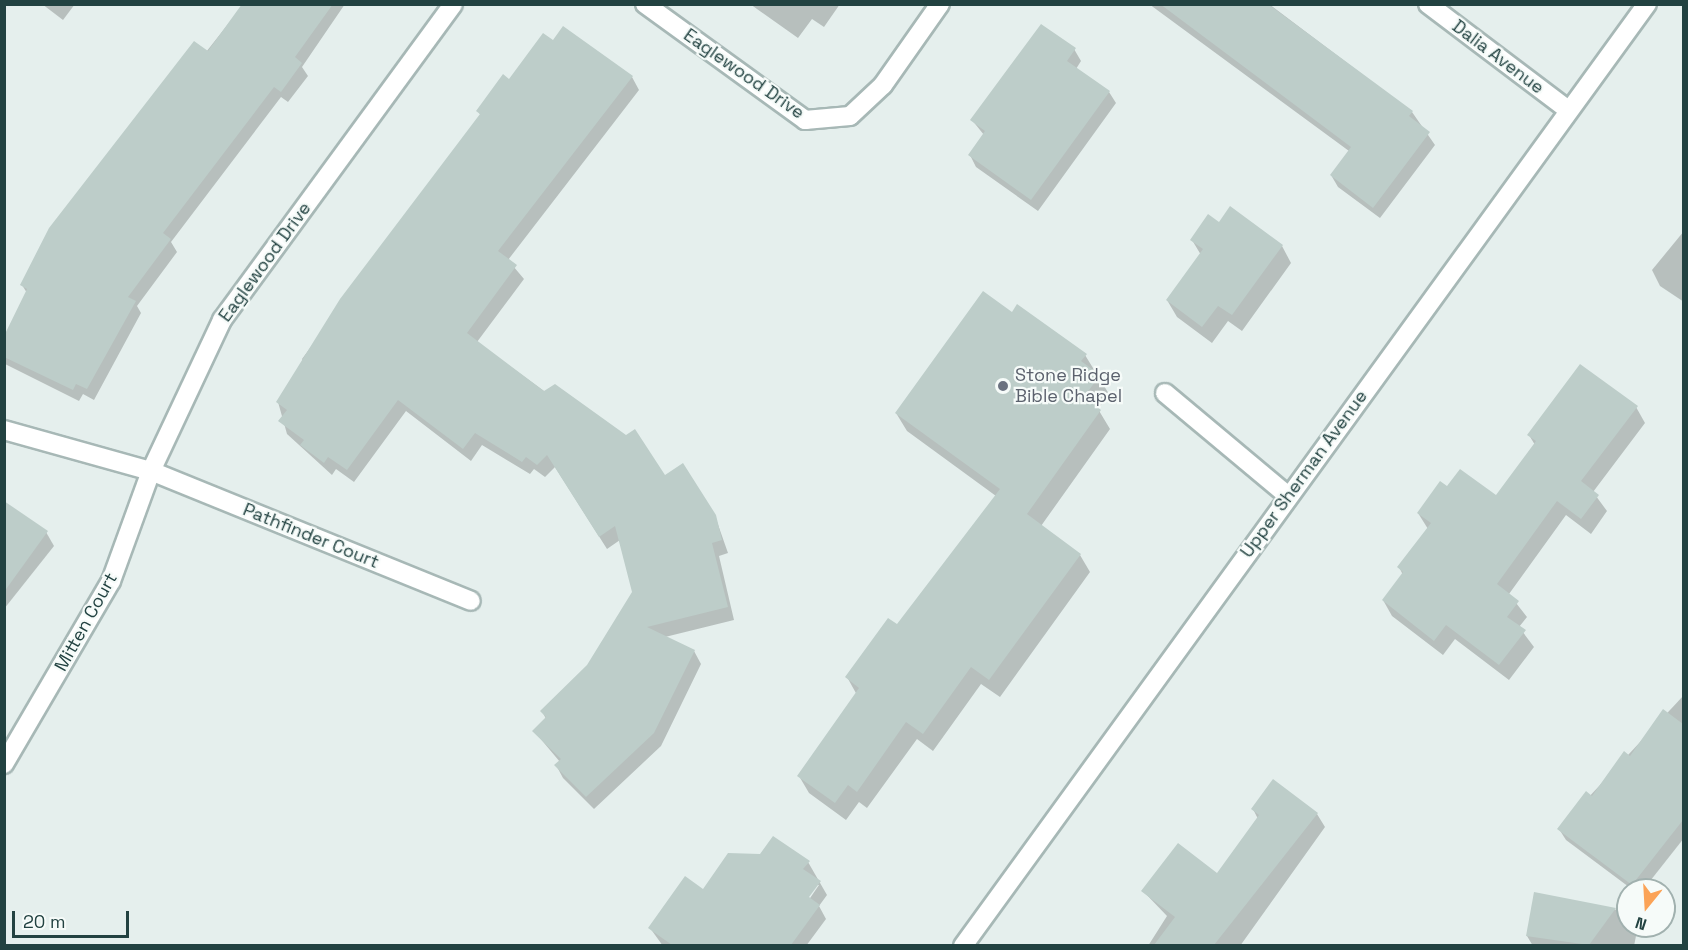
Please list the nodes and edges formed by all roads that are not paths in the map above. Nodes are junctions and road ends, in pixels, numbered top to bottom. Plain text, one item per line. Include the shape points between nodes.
1 (453, 4) edge
2 (645, 4) edge
3 (940, 4) edge
4 (1428, 4) edge
5 (1647, 4) edge
6 (1568, 110) junction
7 (1165, 393) dead end
8 (4, 430) edge
9 (151, 471) junction
10 (1288, 496) junction
11 (471, 601) dead end
12 (4, 764) edge
13 (963, 945) edge

1 - 9 street, Eaglewood Drive via 222,320
2 - 3 street, Eaglewood Drive via 805,120 850,116 883,85
4 - 6 street, Dalia Avenue
5 - 6 street, Upper Sherman Avenue
6 - 10 street, Upper Sherman Avenue
7 - 10 street
8 - 9 street
9 - 11 street, Pathfinder Court
9 - 12 street, Mitten Court via 111,581
10 - 13 street, Upper Sherman Avenue

